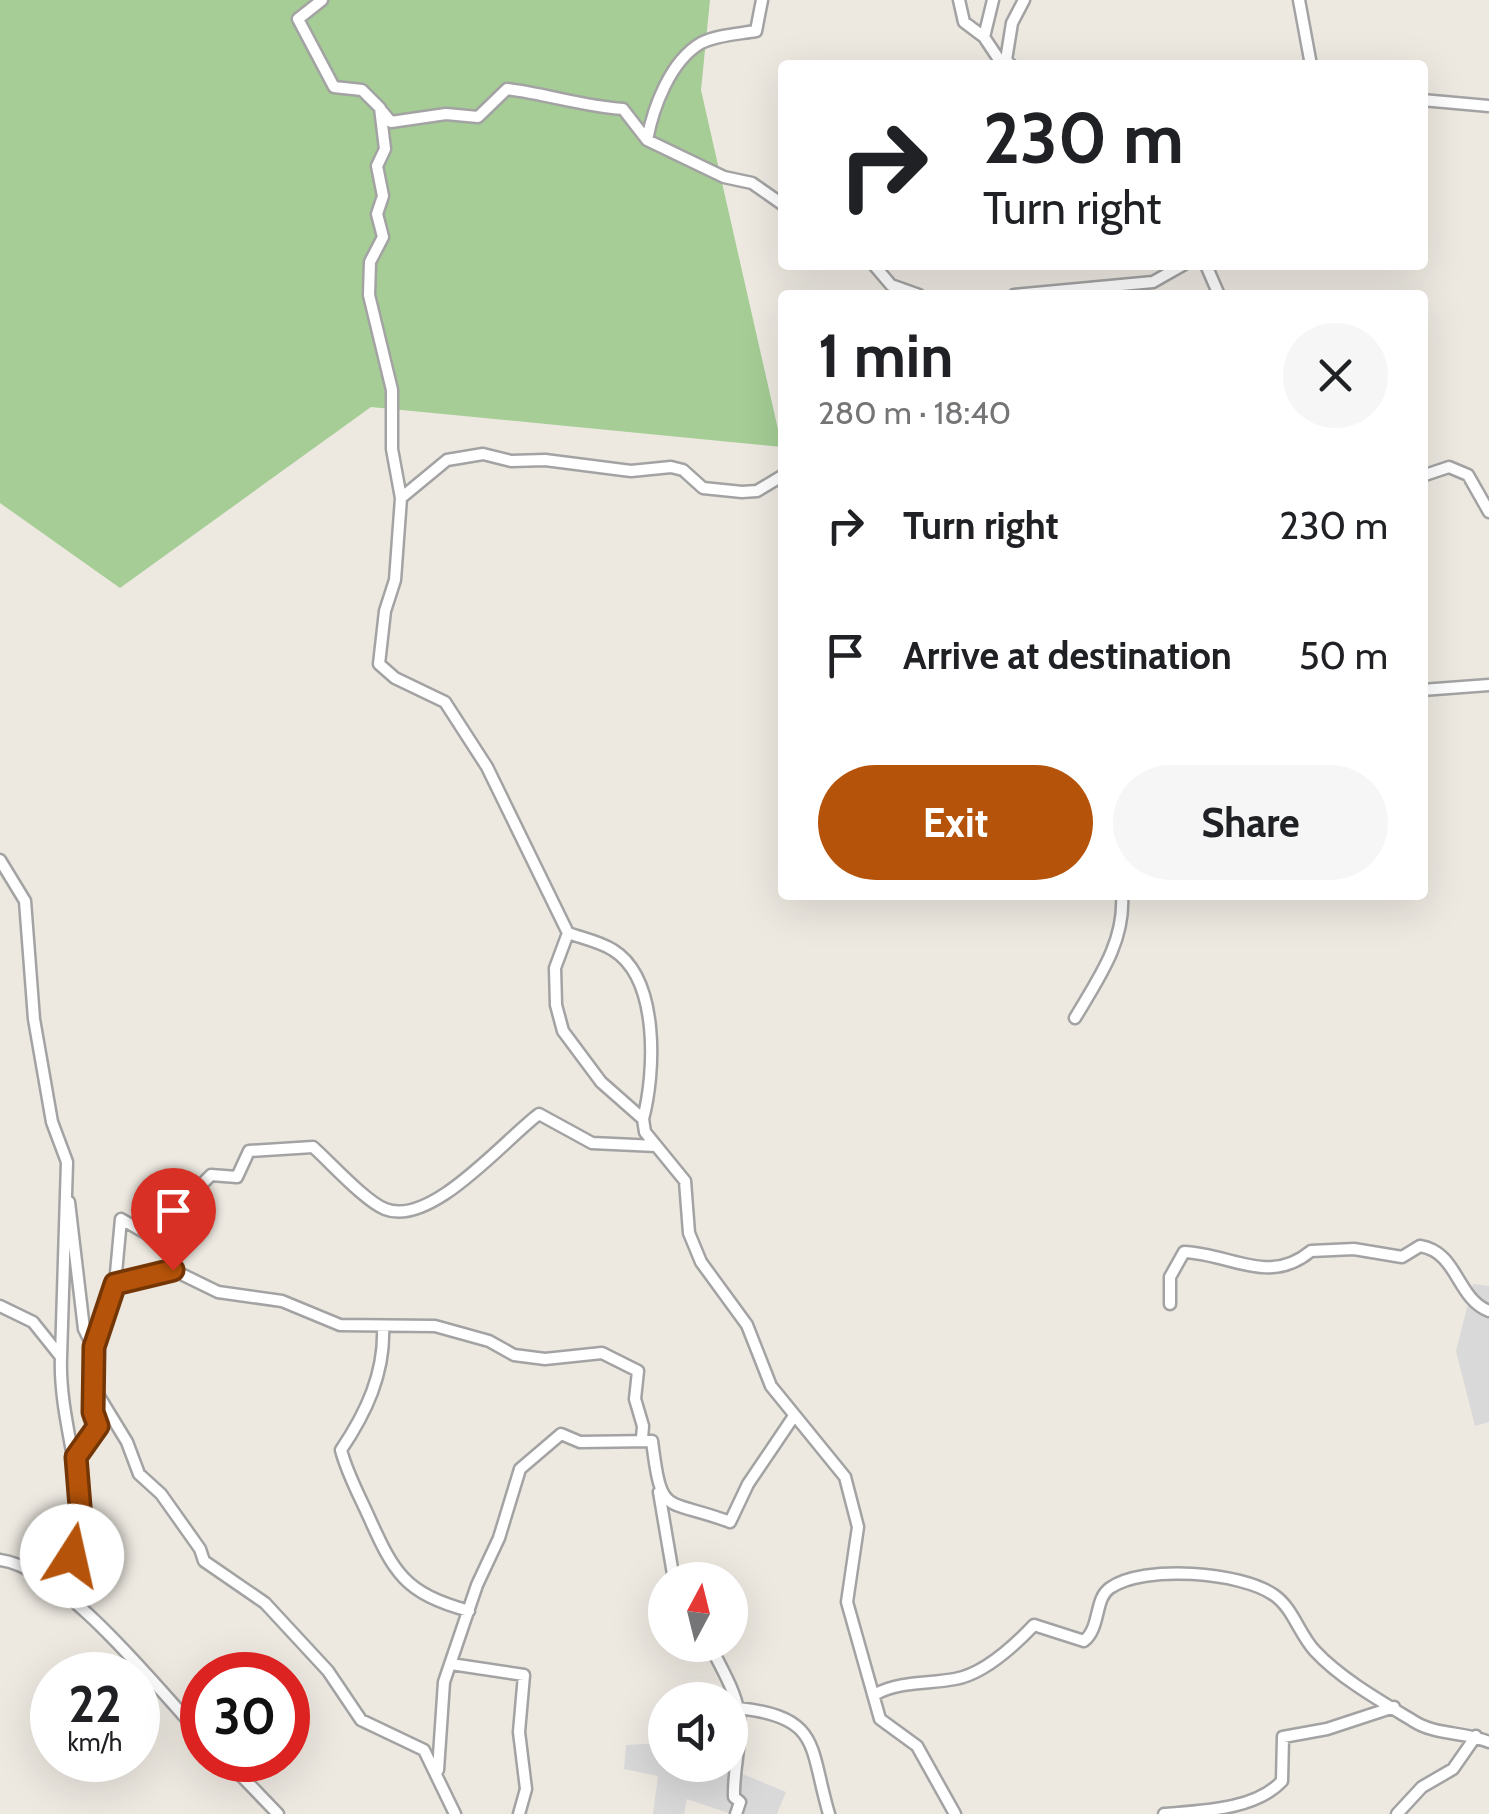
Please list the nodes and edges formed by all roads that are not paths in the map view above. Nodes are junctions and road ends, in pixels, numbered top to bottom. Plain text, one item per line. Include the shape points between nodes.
1 (322, 0) edge
2 (762, 0) edge
3 (960, 0) edge
4 (992, 0) edge
5 (1024, 0) edge
6 (1299, 0) edge
7 (984, 38) junction
8 (1003, 60) edge
9 (1006, 60) edge
10 (1309, 60) edge
11 (1428, 101) edge
12 (1489, 106) edge
13 (380, 108) junction
14 (647, 140) junction
15 (778, 201) edge
16 (878, 270) edge
17 (1175, 270) edge
18 (906, 290) edge
19 (1067, 290) edge
20 (1428, 474) edge
21 (778, 479) edge
22 (401, 498) junction
23 (1489, 512) edge
24 (1489, 684) edge
25 (1428, 689) edge
26 (0, 860) edge
27 (1122, 900) edge
28 (568, 934) junction
29 (1075, 1018) dead end
30 (642, 1119) junction
31 (656, 1146) junction
32 (67, 1190) junction
33 (115, 1284) junction
34 (1170, 1304) dead end
35 (0, 1306) edge
36 (1489, 1311) edge
37 (383, 1327) junction
38 (94, 1347) junction
39 (61, 1358) junction
40 (96, 1393) junction
41 (794, 1416) junction
42 (98, 1426) junction
43 (123, 1434) junction
44 (642, 1438) junction
45 (76, 1457) junction
46 (658, 1491) junction
47 (0, 1560) edge
48 (671, 1562) edge
49 (69, 1596) junction
50 (468, 1611) junction
51 (451, 1664) junction
52 (876, 1694) junction
53 (1394, 1707) junction
54 (748, 1711) edge
55 (180, 1713) edge
56 (1476, 1736) junction
57 (1489, 1742) edge
58 (437, 1776) junction
59 (247, 1782) edge
60 (735, 1782) edge
61 (278, 1814) edge
62 (454, 1814) edge
63 (519, 1814) edge
64 (736, 1814) edge
65 (829, 1814) edge
66 (955, 1814) edge
67 (1164, 1814) edge
68 (1397, 1814) edge

1 - 13 street via 298,19 334,87 362,90
2 - 14 street via 756,32 696,46 654,106
3 - 7 street via 964,22
4 - 7 street
5 - 9 street
6 - 10 street
7 - 8 street
11 - 12 street
13 - 14 street via 391,122 478,116 507,89 522,90 580,106 623,109
13 - 22 street via 385,149 377,166 383,196 377,214 383,237 370,262 370,295 392,390
14 - 15 street via 724,178 752,183
16 - 18 street
17 - 19 street via 1153,282
20 - 23 street via 1449,467 1468,475
21 - 22 street via 757,492 742,492 703,488 671,467 631,471 482,454 447,460
22 - 28 street via 396,580 378,664 445,702 487,767
24 - 25 street
26 - 32 street via 24,901 34,1019 52,1122 67,1162
27 - 29 street via 1124,919 1112,952
28 - 30 street via 555,968 563,1031 600,1082
28 - 30 street via 614,950 644,997 653,1081
30 - 31 street
31 - 33 street via 592,1143 539,1114 472,1178 406,1213 383,1208 313,1147 250,1150 237,1177 212,1175 151,1236 121,1219
31 - 41 street via 686,1181 689,1233 700,1262 747,1325 771,1386
32 - 38 street via 84,1329
32 - 39 street
33 - 37 street via 173,1270 218,1292 282,1301 340,1325
33 - 38 street
34 - 36 street via 1170,1277 1184,1252 1270,1268 1298,1265 1311,1251 1354,1249 1393,1258 1420,1246 1443,1256 1467,1296
35 - 39 street via 33,1322
37 - 44 street via 435,1326 525,1357 602,1353 638,1371 634,1400
37 - 50 street via 384,1351 366,1413 341,1450 346,1470 388,1564 424,1594
38 - 40 street
39 - 45 street
40 - 42 street
40 - 43 street
41 - 46 street via 730,1522 674,1508
41 - 52 street via 845,1476 858,1527 847,1602
42 - 43 street
42 - 45 street
43 - 58 street via 139,1474 161,1494 204,1561 265,1603 328,1670 362,1720 414,1742
44 - 46 street via 652,1440
44 - 50 street via 580,1442 561,1434 520,1469
45 - 49 street via 81,1519
46 - 48 street
47 - 49 street via 33,1571
49 - 55 street
50 - 51 street
51 - 58 street
51 - 63 street via 524,1675 519,1732 526,1789
52 - 53 street via 957,1679 1034,1626 1084,1641 1096,1625 1102,1594 1113,1586 1194,1574 1232,1578 1276,1596 1331,1667
52 - 66 street via 880,1719 917,1746
53 - 56 street via 1418,1724
53 - 67 street via 1284,1737 1282,1781 1264,1794 1226,1807
54 - 65 street via 782,1715 802,1728 823,1774
56 - 57 street
56 - 68 street via 1453,1769 1422,1787
58 - 62 street
59 - 61 street
60 - 64 street

